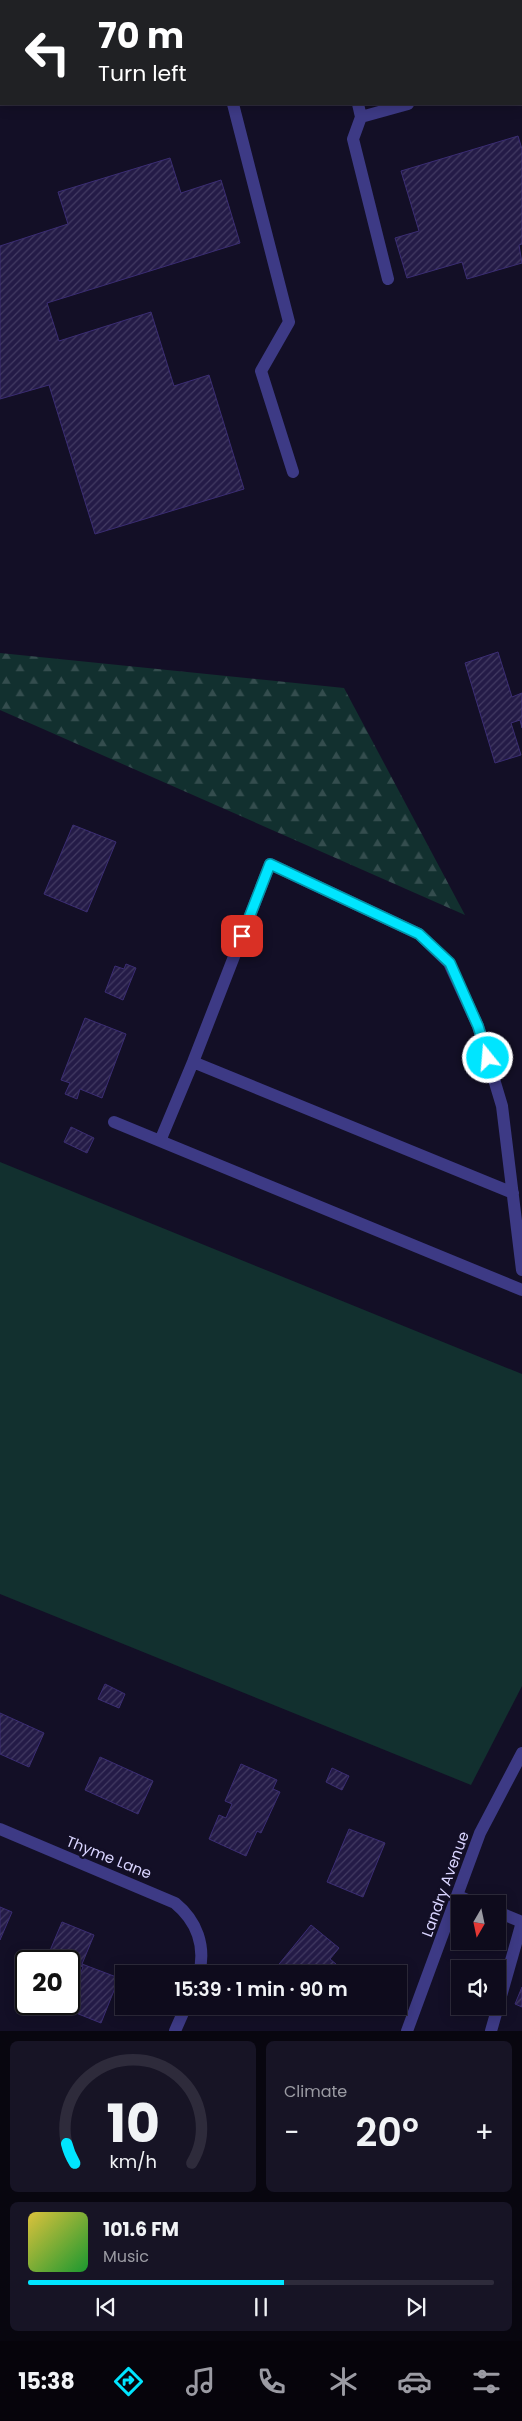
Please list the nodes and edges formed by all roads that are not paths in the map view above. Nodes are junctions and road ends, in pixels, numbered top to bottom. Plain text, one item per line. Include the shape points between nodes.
1 (233, 105) edge
2 (358, 105) edge
3 (404, 105) edge
4 (361, 117) junction
5 (388, 279) dead end
6 (293, 472) dead end
7 (193, 1062) junction
8 (114, 1122) dead end
9 (160, 1141) junction
10 (513, 1192) junction
11 (522, 1270) edge
12 (522, 1290) edge
13 (522, 1753) edge
14 (0, 1829) edge
15 (458, 1895) edge
16 (451, 1915) edge
17 (506, 1915) edge
18 (199, 1965) edge
19 (182, 2015) edge
20 (175, 2031) edge
21 (407, 2031) edge
22 (491, 2031) edge

1 - 6 street via 289,322 261,371
2 - 4 street
3 - 4 street
4 - 5 street via 353,139
7 - 9 street
7 - 10 street
7 - 10 street via 270,864 419,934 450,963 478,1026 502,1106
8 - 9 street
9 - 12 street
10 - 11 street
13 - 15 street, Landry Avenue via 480,1833
14 - 18 street, Thyme Lane via 166,1898 184,1910 196,1928 201,1949
16 - 21 street, Landry Avenue
17 - 22 street via 522,1922
19 - 20 street

